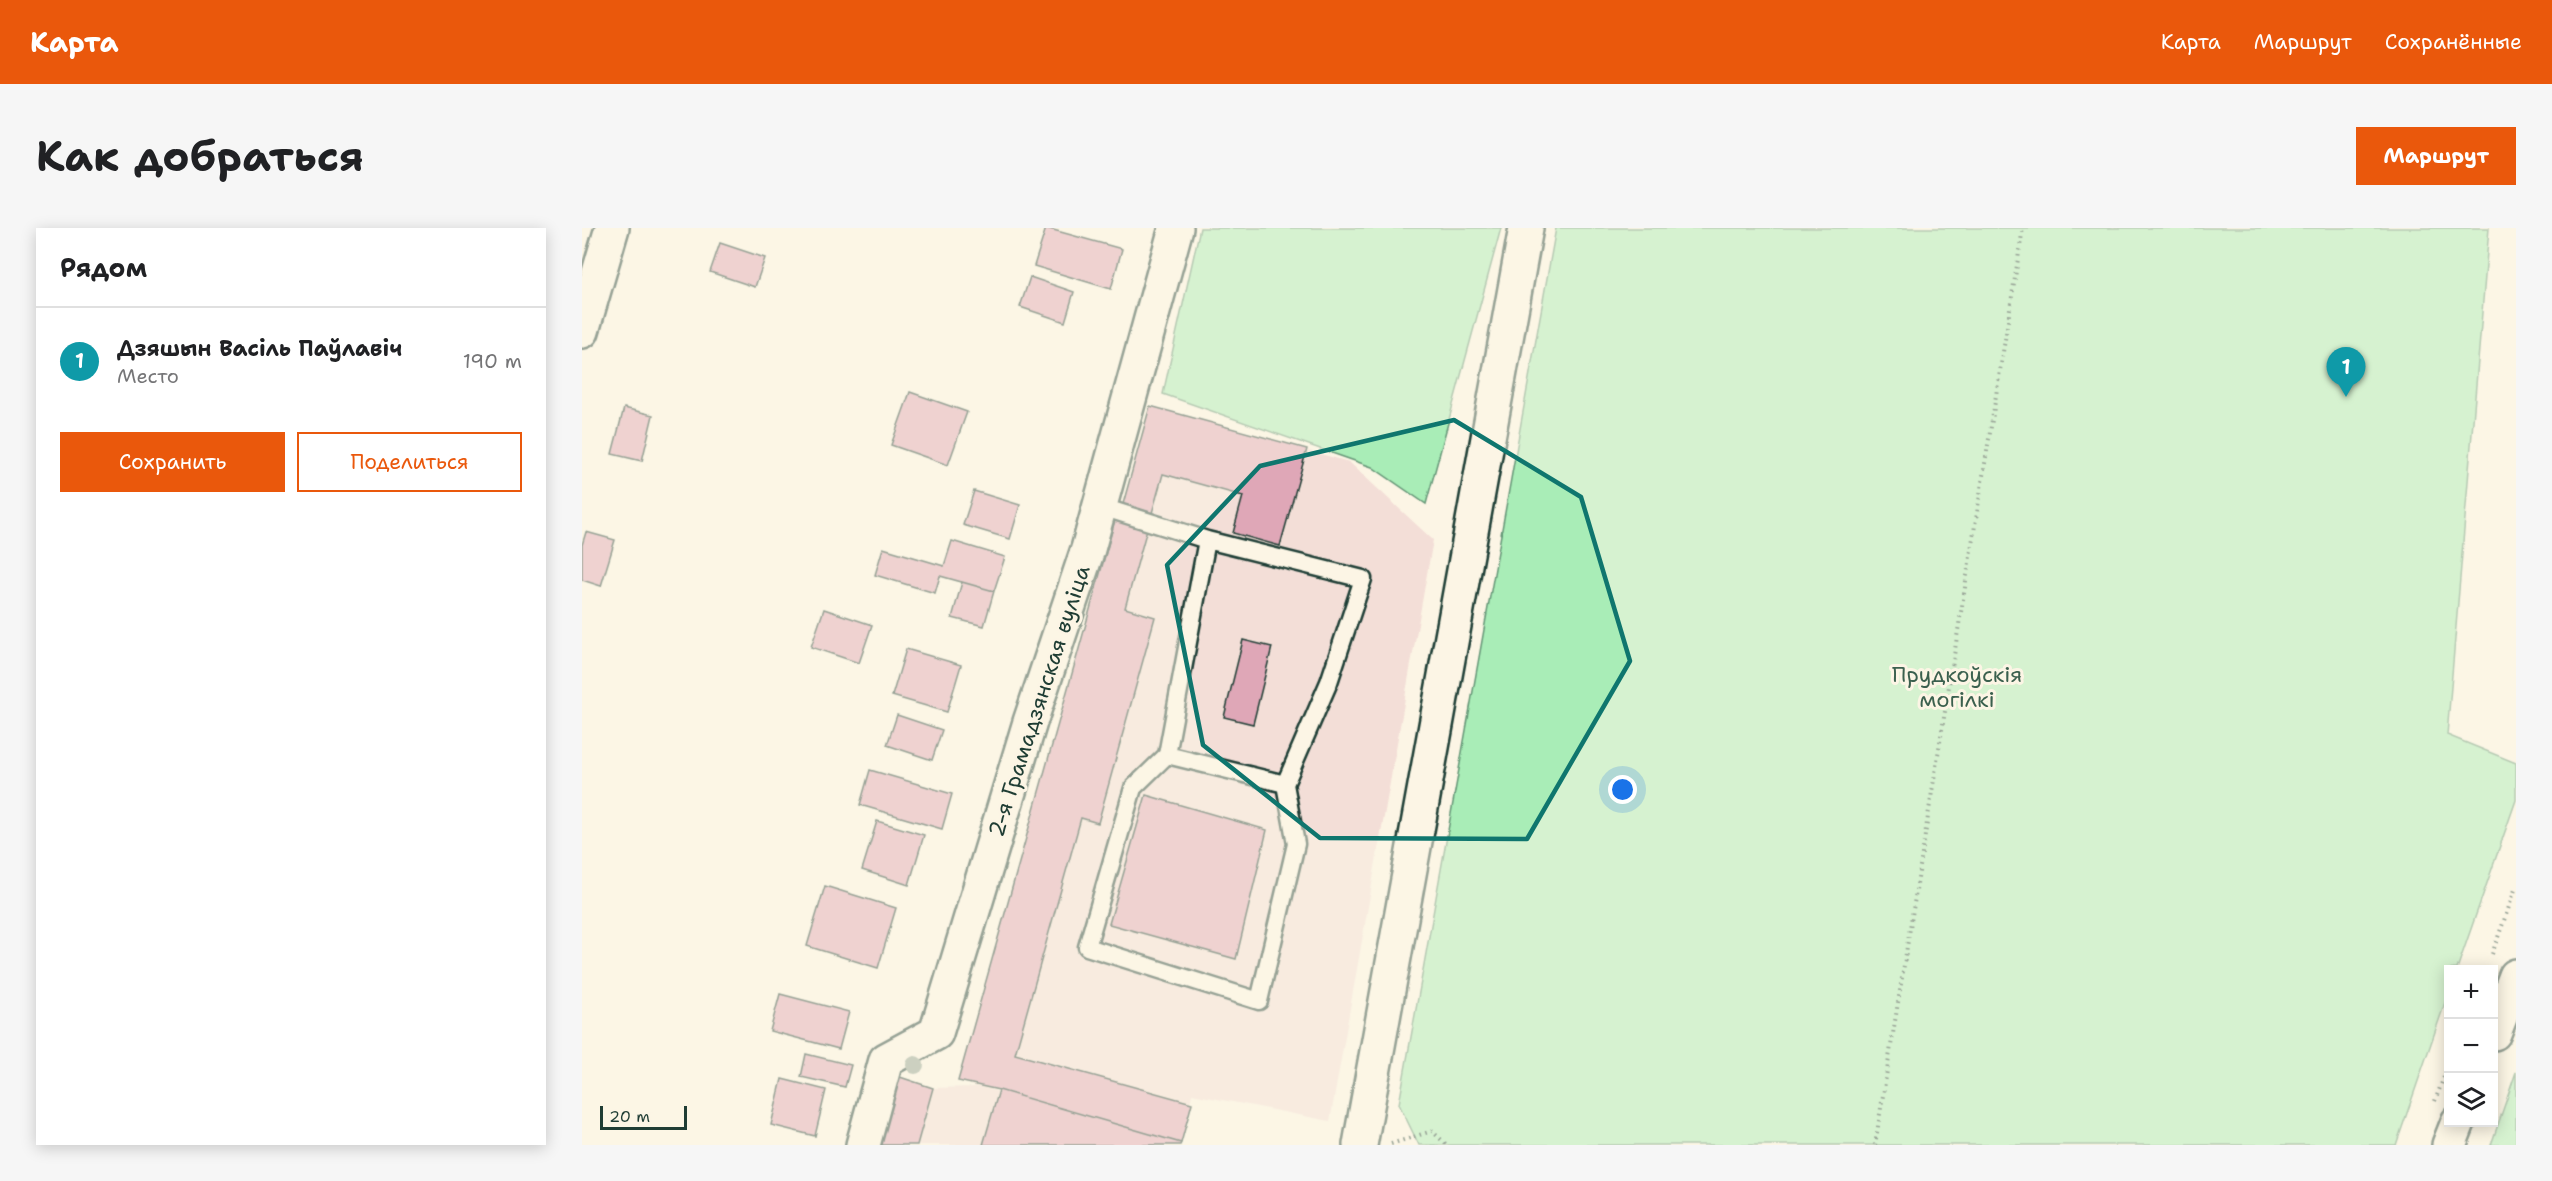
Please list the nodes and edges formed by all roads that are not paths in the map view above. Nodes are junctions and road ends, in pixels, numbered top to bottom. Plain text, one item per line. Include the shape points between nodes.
1 (612, 228) edge
2 (1176, 228) edge
3 (1526, 228) edge
4 (582, 331) edge
5 (1099, 506) junction
6 (1207, 540) junction
7 (1167, 755) junction
8 (1285, 784) junction
9 (2502, 971) edge
10 (2495, 1019) edge
11 (2456, 1127) edge
12 (863, 1145) edge
13 (1360, 1145) edge
14 (2449, 1145) edge

1 - 4 street
2 - 5 street, 2-я Грамадзянская вуліца
3 - 13 street
5 - 6 lane
5 - 12 street, 2-я Грамадзянская вуліца via 936,1033 886,1059
6 - 7 lane
6 - 8 lane via 1363,579 1329,682
7 - 8 lane
7 - 8 lane via 1133,788 1087,947 1259,1001 1296,844
9 - 10 street
11 - 14 street

